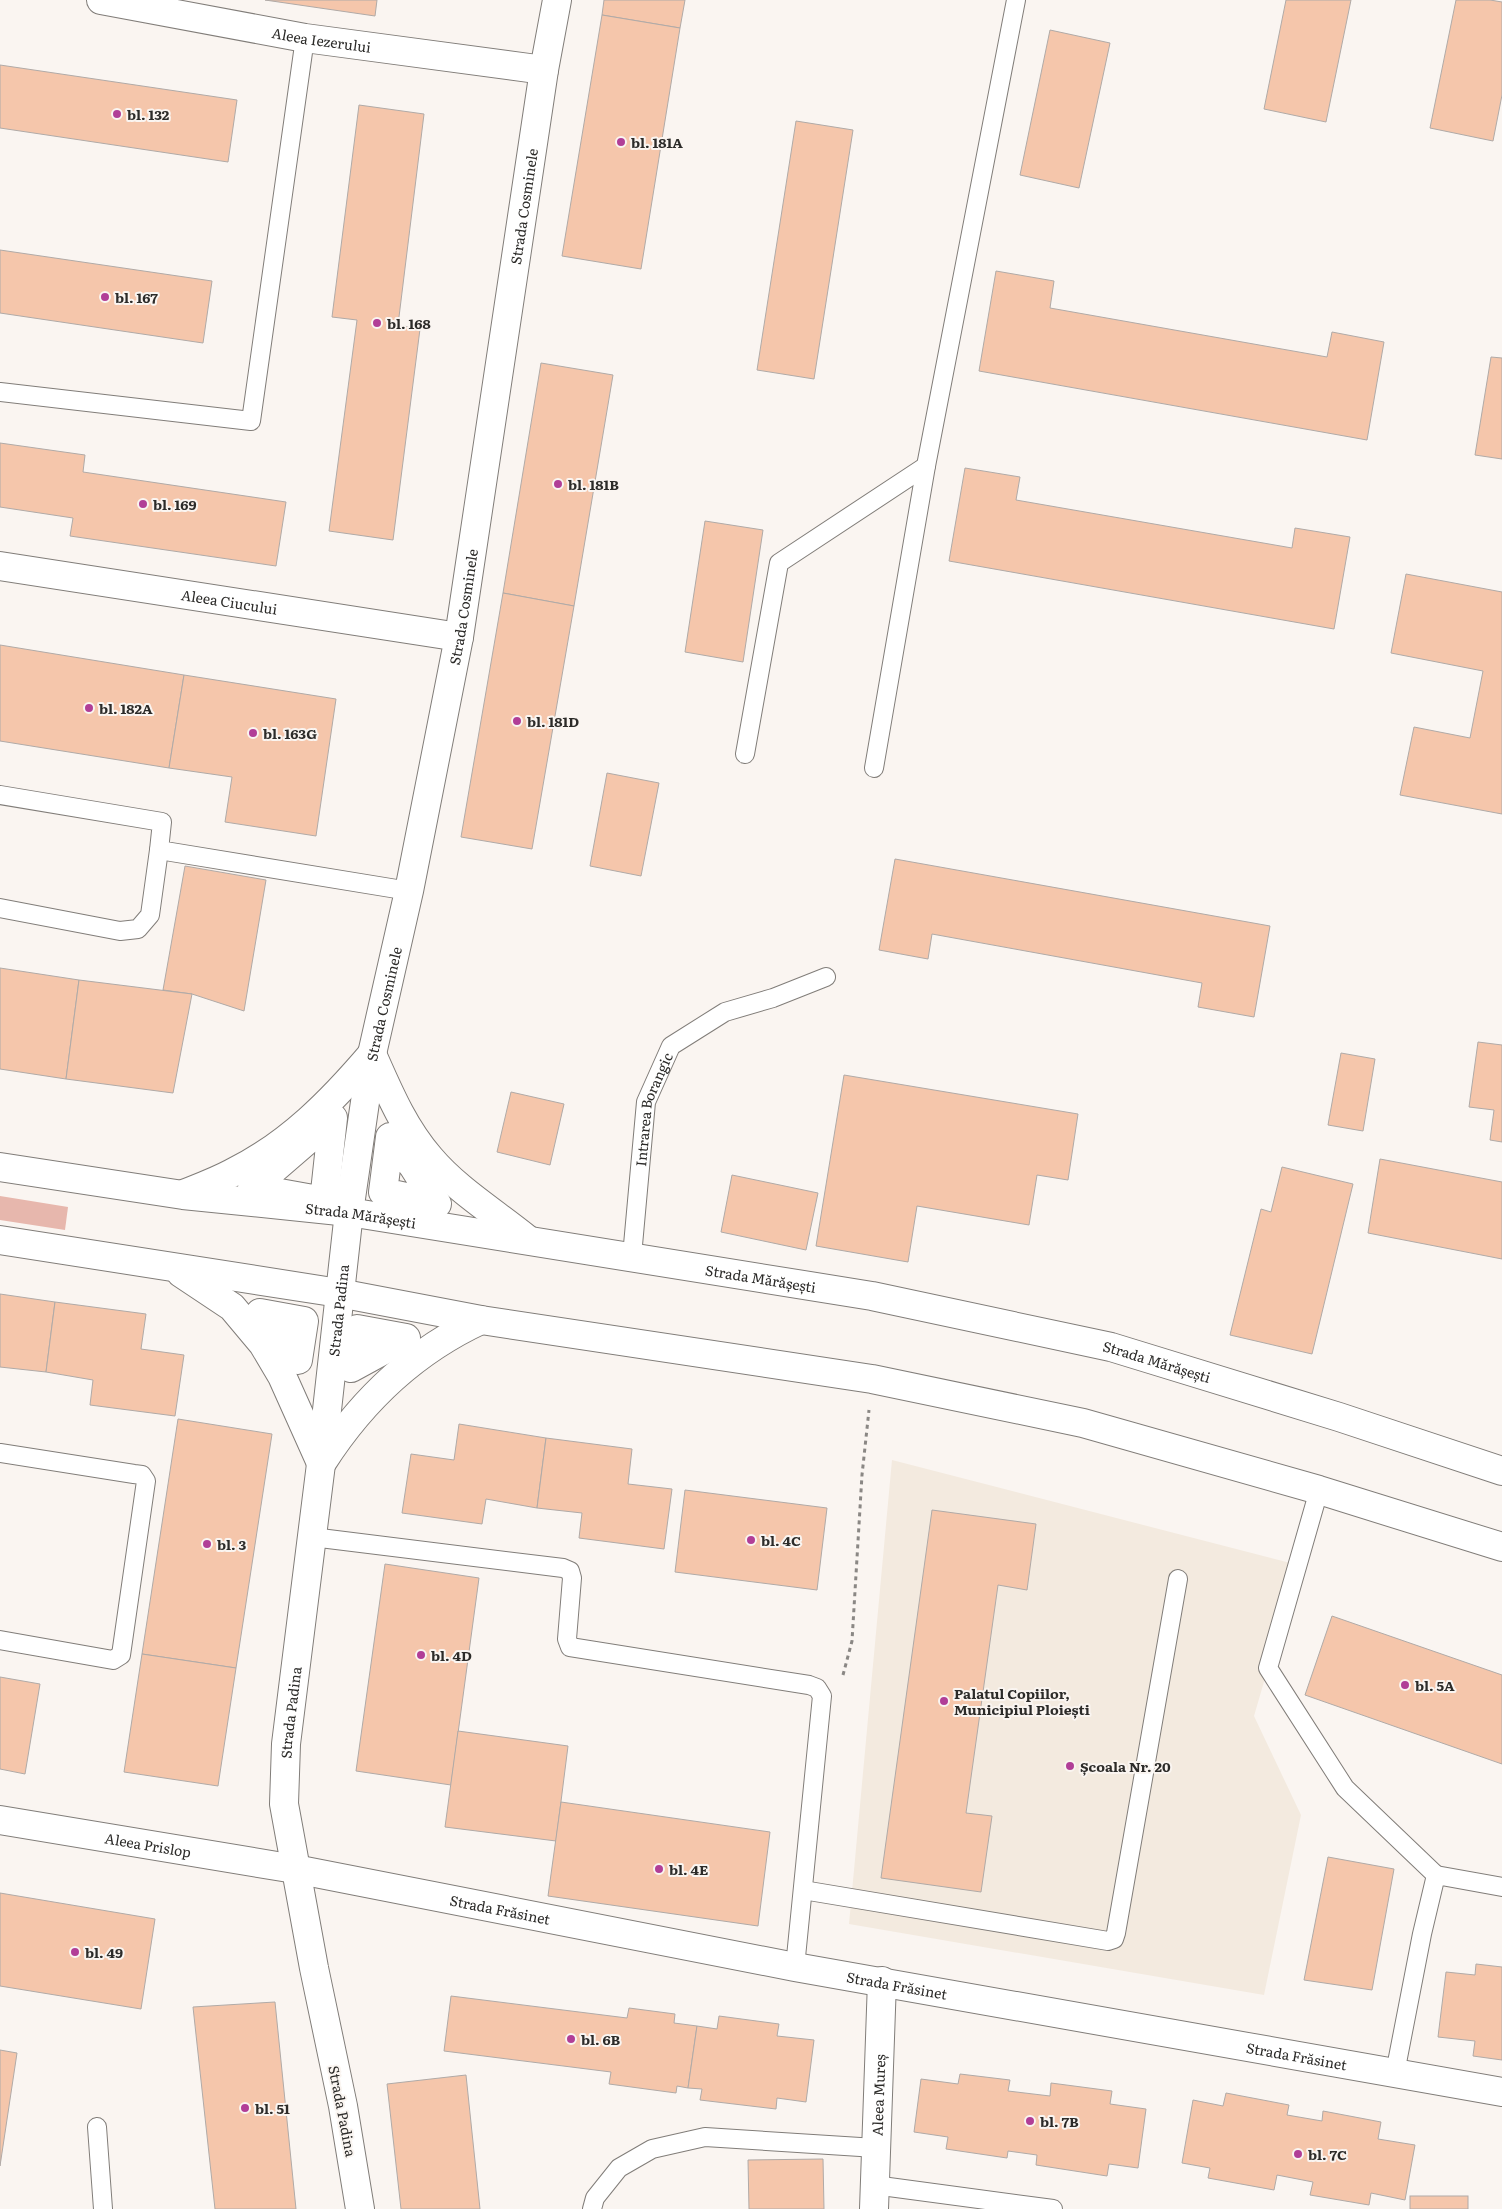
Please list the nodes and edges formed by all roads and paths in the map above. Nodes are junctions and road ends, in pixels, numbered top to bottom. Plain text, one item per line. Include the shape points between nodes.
1 (100, 0) edge
2 (557, 0) edge
3 (1016, 0) edge
4 (304, 38) junction
5 (544, 70) junction
6 (0, 392) edge
7 (926, 466) junction
8 (0, 566) edge
9 (459, 637) junction
10 (745, 754) dead end
11 (874, 768) dead end
12 (0, 794) edge
13 (159, 850) junction
14 (409, 891) junction
15 (0, 908) edge
16 (826, 977) dead end
17 (372, 1054) junction
18 (0, 1167) edge
19 (183, 1195) junction
20 (349, 1212) junction
21 (0, 1240) edge
22 (528, 1240) junction
23 (632, 1256) junction
24 (174, 1268) junction
25 (339, 1293) junction
26 (481, 1320) junction
27 (872, 1379) junction
28 (0, 1453) edge
29 (321, 1464) junction
30 (1502, 1471) edge
31 (1319, 1490) junction
32 (312, 1537) junction
33 (1502, 1547) edge
34 (1178, 1579) dead end
35 (0, 1640) edge
36 (816, 1688) junction
37 (0, 1820) edge
38 (296, 1869) junction
39 (1436, 1875) junction
40 (1502, 1887) edge
41 (803, 1890) junction
42 (795, 1967) junction
43 (882, 1981) junction
44 (1395, 2073) junction
45 (1502, 2092) edge
46 (97, 2127) dead end
47 (876, 2148) junction
48 (874, 2197) edge
49 (103, 2209) edge
50 (360, 2209) edge
51 (592, 2209) edge
52 (1053, 2209) edge

1 - 4 street, Aleea Iezerului
2 - 5 street, Strada Cosminele
3 - 7 lane
4 - 5 street, Aleea Iezerului
4 - 6 lane via 251,421
5 - 9 street, Strada Cosminele
7 - 10 lane via 779,563
7 - 11 lane
8 - 9 street, Aleea Ciucului
9 - 14 street, Strada Cosminele
12 - 13 lane via 162,822
13 - 14 lane
13 - 15 lane via 150,914 138,929 120,931
14 - 17 street, Strada Cosminele
16 - 23 lane, Intrarea Borangic via 725,1012 671,1046 646,1102
17 - 19 street via 313,1118 280,1145 233,1173
17 - 20 street, Strada Cosminele
17 - 22 street via 396,1108 430,1158 457,1184
18 - 19 street, Strada Mărășești
19 - 20 street, Strada Mărășești
20 - 22 street, Strada Mărășești
20 - 25 street, Strada Padina
21 - 24 street
22 - 23 street, Strada Mărășești
23 - 30 street, Strada Mărășești via 872,1296 1112,1347 1339,1416
24 - 25 street
24 - 29 street via 232,1307 263,1344 282,1376
25 - 26 street
25 - 29 street, Strada Padina
26 - 27 street
26 - 29 street via 428,1349 396,1373 342,1431
27 - 31 street via 1083,1423
27 - 36 path via 862,1475 852,1641 842,1678
28 - 35 lane via 142,1475 146,1481 121,1655 113,1660
29 - 32 street, Strada Padina
31 - 33 street
31 - 39 lane via 1268,1668 1345,1788
32 - 36 lane via 563,1568 570,1571 572,1578 567,1639 570,1647
32 - 38 street, Strada Padina via 286,1744 284,1804
34 - 41 lane via 1114,1939 1108,1941
36 - 41 lane via 822,1696
37 - 38 street, Aleea Prislop
38 - 42 street, Strada Frăsinet
38 - 50 street, Strada Padina
39 - 40 lane
39 - 44 lane
41 - 42 lane
42 - 43 street, Strada Frăsinet
43 - 44 street, Strada Frăsinet
43 - 47 street, Aleea Mureș
44 - 45 street, Strada Frăsinet
46 - 49 lane
47 - 48 street, Aleea Mureș
47 - 51 lane via 705,2137 652,2149 619,2168 595,2198
48 - 52 lane

